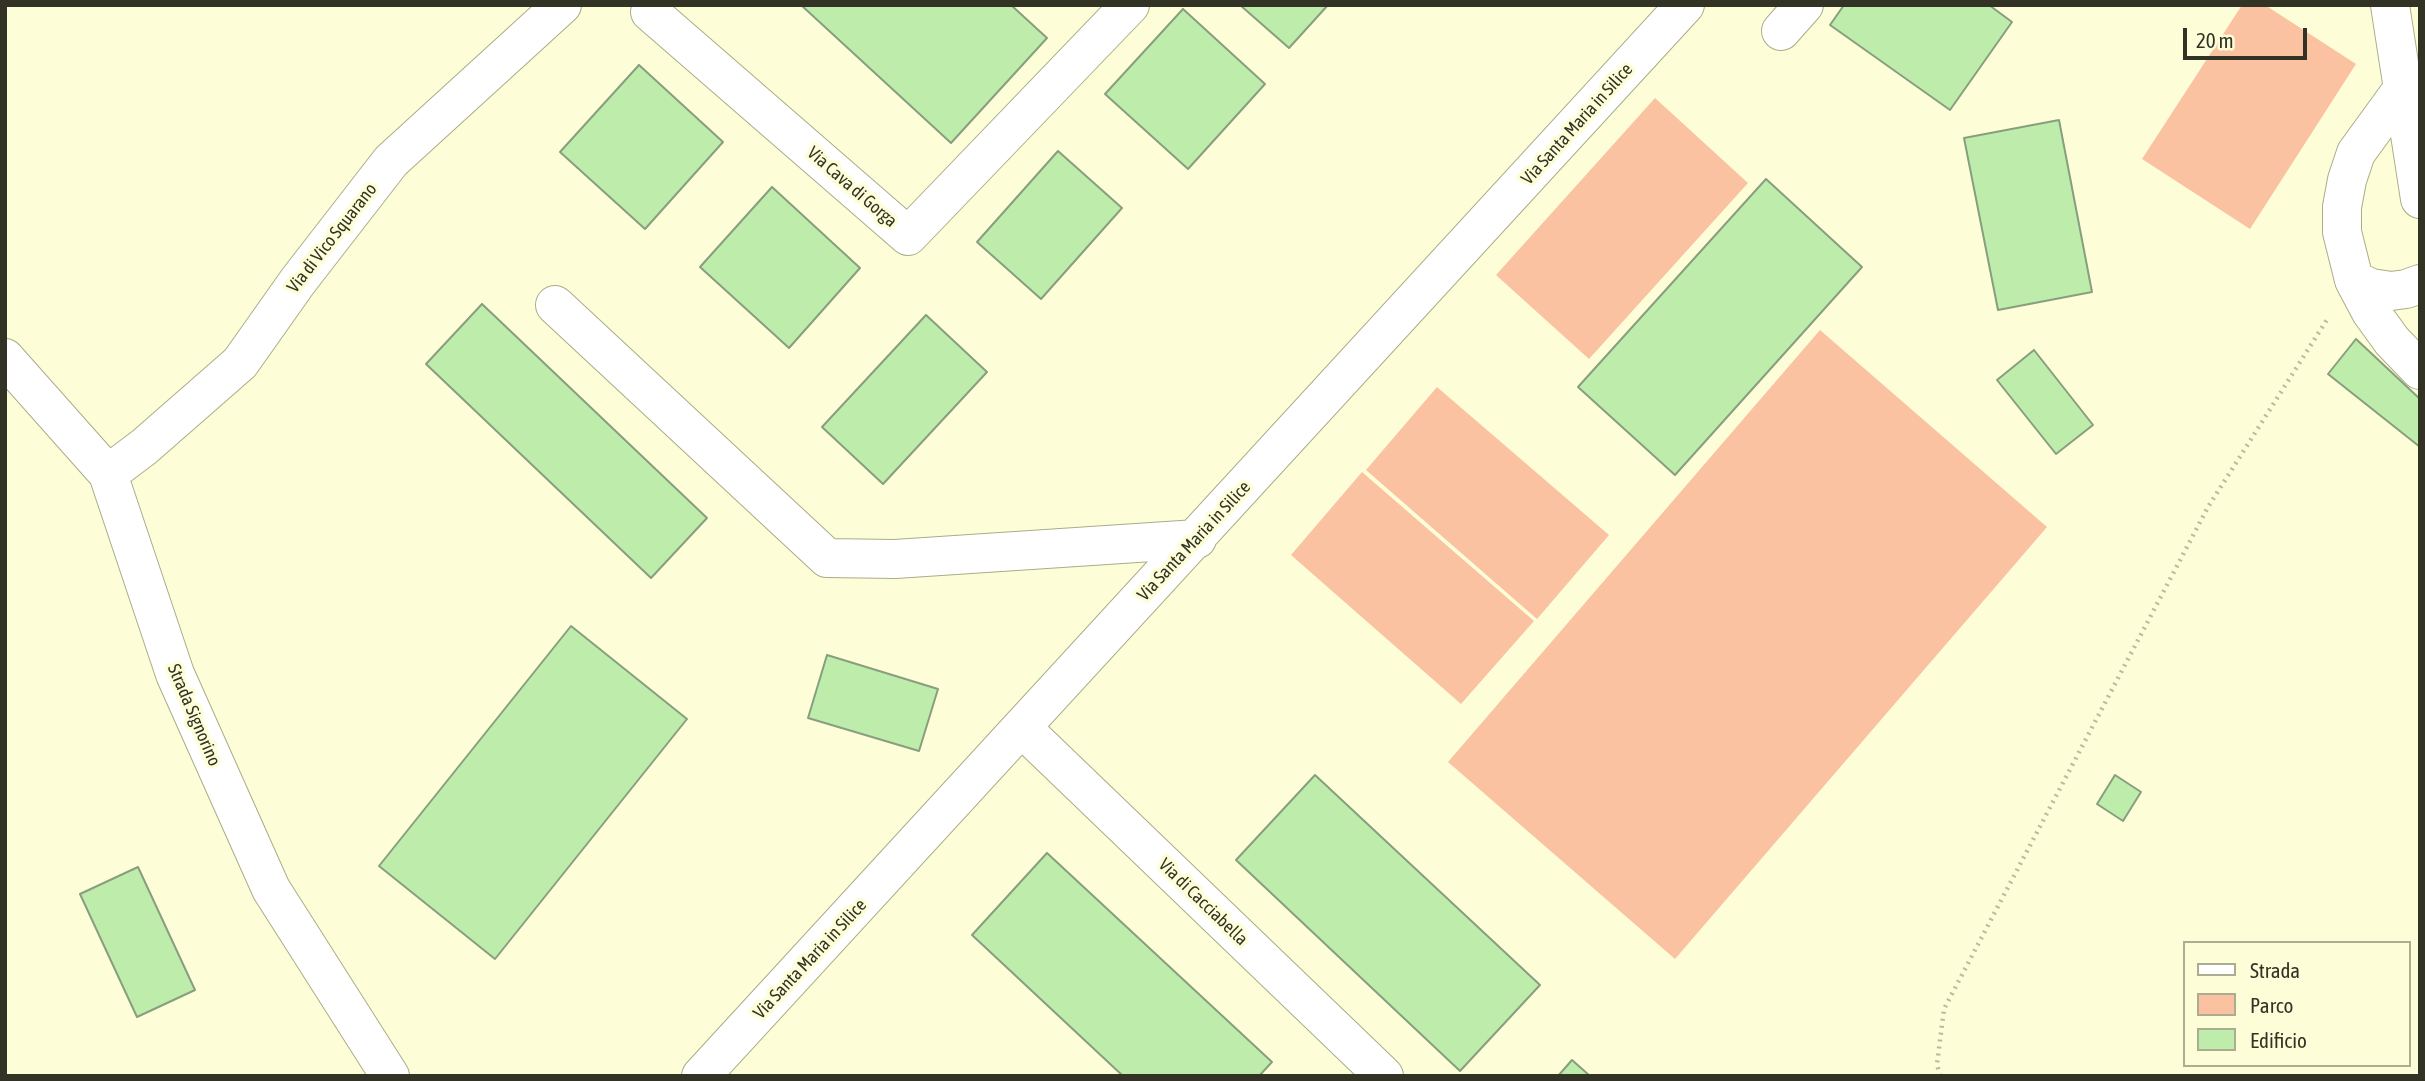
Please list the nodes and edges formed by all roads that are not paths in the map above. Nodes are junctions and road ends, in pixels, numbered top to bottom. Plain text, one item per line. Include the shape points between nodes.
1 (562, 5) edge
2 (1130, 5) edge
3 (1685, 5) edge
4 (2390, 5) edge
5 (650, 12) dead end
6 (2404, 87) junction
7 (2420, 200) edge
8 (2354, 279) junction
9 (2420, 284) edge
10 (555, 305) dead end
11 (5, 358) edge
12 (2420, 370) edge
13 (107, 474) junction
14 (1197, 539) junction
15 (1022, 728) junction
16 (390, 1076) edge
17 (701, 1076) edge
18 (1384, 1076) edge

1 - 13 street, Via di Vico Squarano via 391,161 240,363
2 - 5 street, Via Cava di Gorga via 908,236
3 - 14 street, Via Santa Maria in Silice
4 - 6 street
6 - 7 street
6 - 8 street via 2356,153 2347,180 2342,232
8 - 9 street via 2391,291
8 - 12 street via 2392,341
10 - 14 street via 827,558 895,559
11 - 13 street, Strada Signorino
13 - 16 street, Strada Signorino via 175,674 271,890
14 - 15 street, Via Santa Maria in Silice
15 - 17 street, Via Santa Maria in Silice
15 - 18 street, Via di Cacciabella

